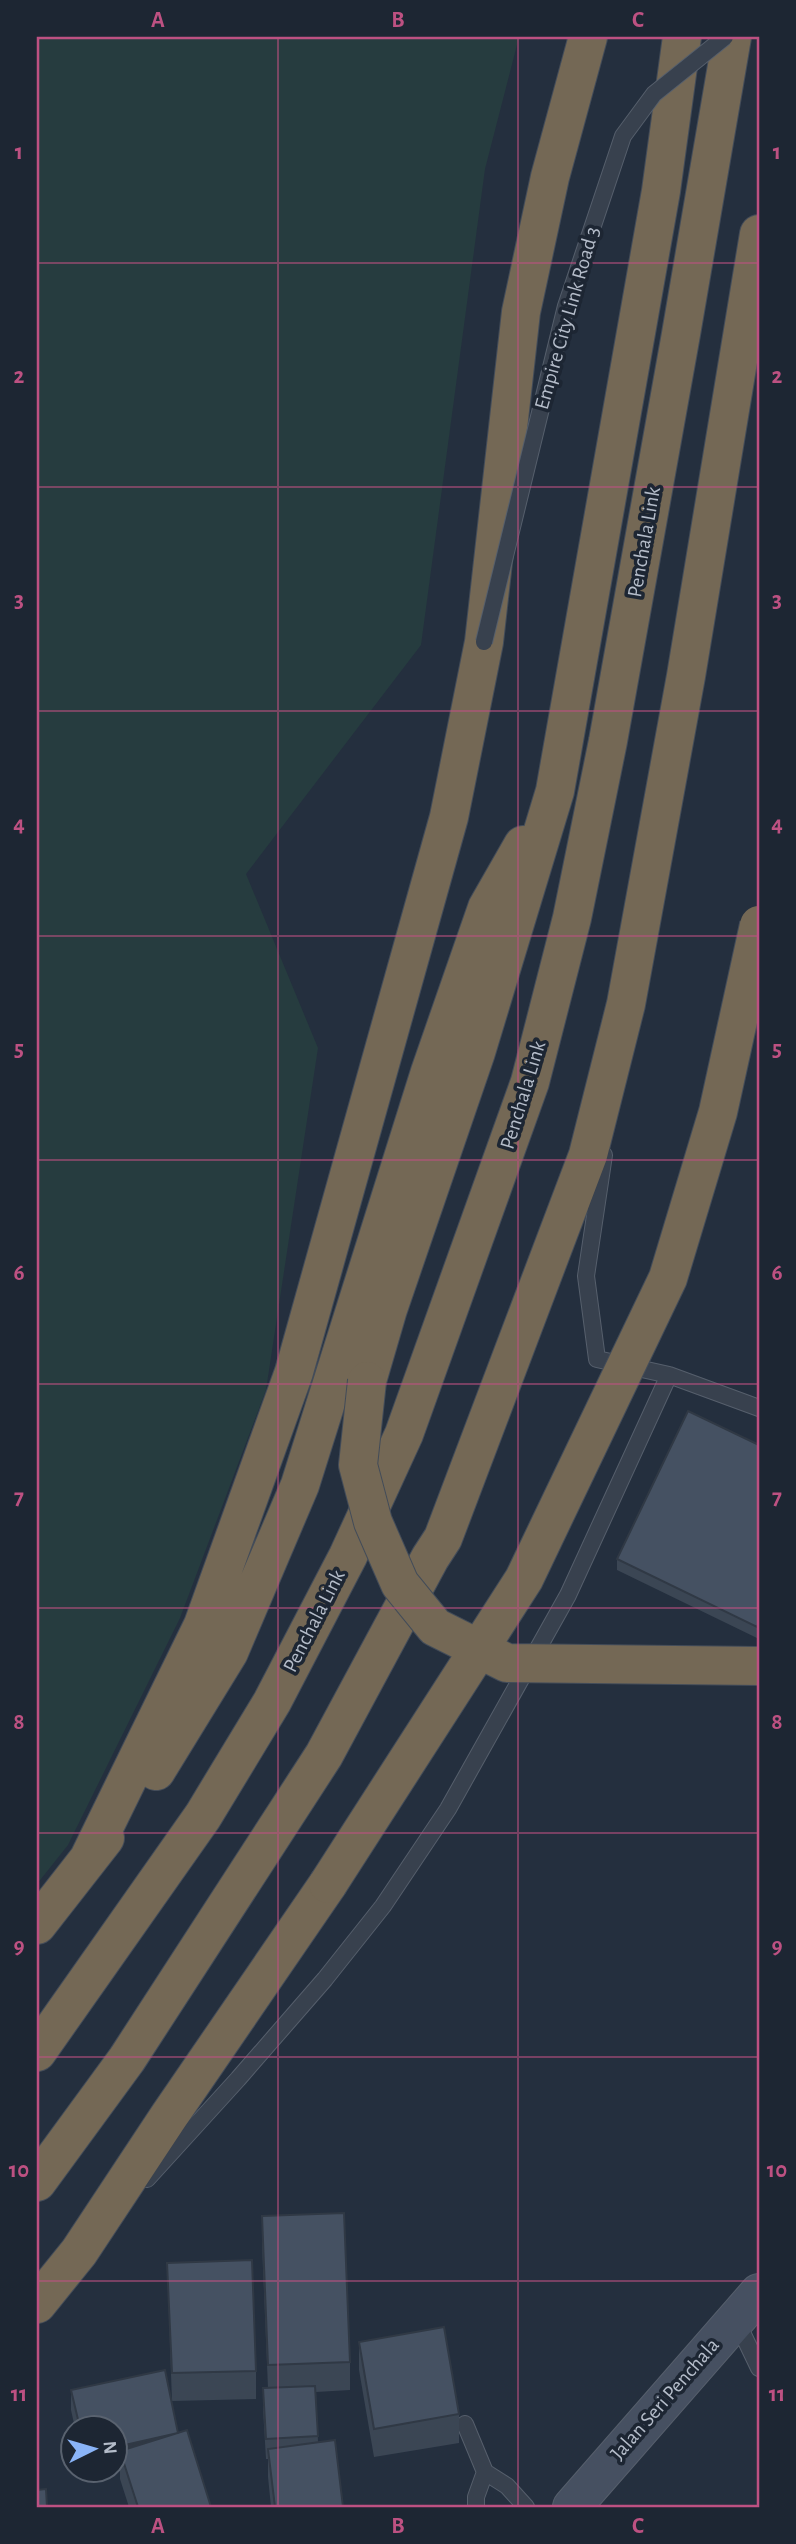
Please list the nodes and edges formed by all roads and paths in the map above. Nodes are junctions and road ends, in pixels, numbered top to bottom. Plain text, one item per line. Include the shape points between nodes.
1 (588, 37) edge
2 (682, 37) edge
3 (708, 37) edge
4 (725, 37) edge
5 (732, 37) edge
6 (662, 191) junction
7 (759, 234) edge
8 (759, 289) edge
9 (737, 360) junction
10 (484, 642) junction
11 (555, 791) junction
12 (759, 925) edge
13 (625, 1004) junction
14 (669, 1375) junction
15 (759, 1408) edge
16 (759, 1666) edge
17 (89, 1858) junction
18 (37, 1925) edge
19 (37, 2052) edge
20 (37, 2182) edge
21 (79, 2252) junction
22 (37, 2304) edge
23 (747, 2305) edge
24 (759, 2368) edge
25 (465, 2424) dead end
26 (485, 2472) junction
27 (476, 2507) edge
28 (526, 2507) edge
29 (572, 2507) edge

1 - 10 highway, bridge via 550,177 521,312
2 - 6 highway
3 - 6 highway, bridge
4 - 10 lane, Empire City Link Road 3, bridge via 654,94 623,136 566,306
5 - 19 highway, Penchala Link via 608,741 572,918 526,1094 404,1434 348,1556 272,1702 203,1816
6 - 11 highway
7 - 9 highway
8 - 9 highway
9 - 13 highway via 686,676
10 - 17 highway via 449,817 294,1371 203,1625
11 - 16 highway, bridge via 476,1052 388,1309 367,1381 358,1465 373,1522 400,1584 435,1626 507,1663
11 - 17 highway via 486,908 300,1485 229,1652 153,1778
12 - 21 highway, bridge via 718,1112 668,1278 524,1579 328,1884
13 - 14 lane via 586,1276 597,1359
13 - 20 highway via 588,1155 443,1538 324,1755 127,2059
14 - 15 lane
14 - 21 lane via 568,1595 448,1809 383,1906 238,2080
17 - 18 highway
21 - 22 highway
23 - 24 lane
23 - 29 street, Jalan Seri Penchala
25 - 26 lane
26 - 27 lane
26 - 28 lane via 507,2486

